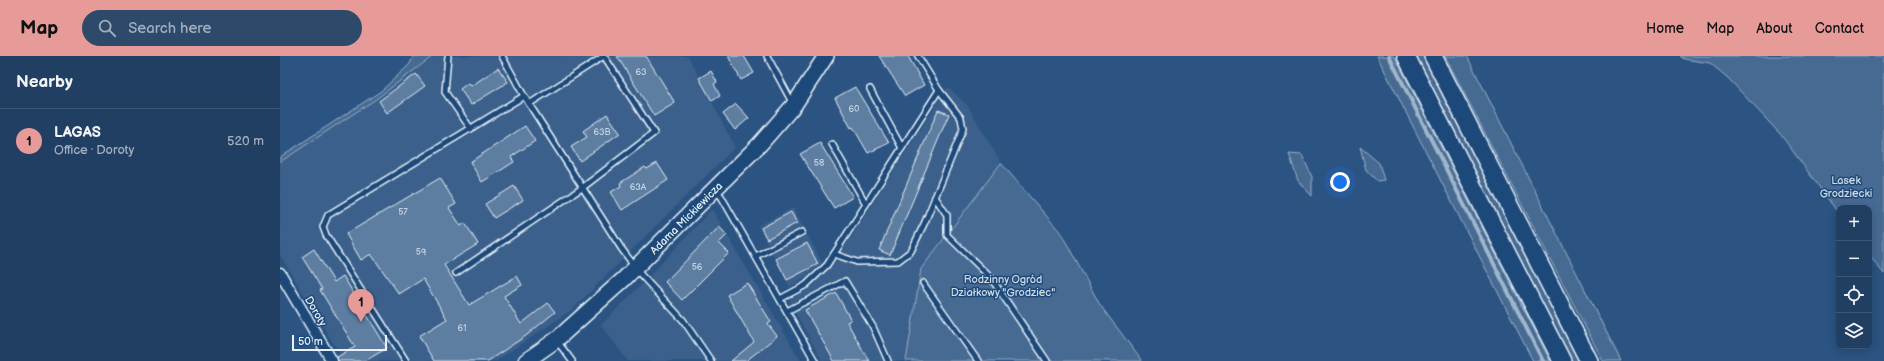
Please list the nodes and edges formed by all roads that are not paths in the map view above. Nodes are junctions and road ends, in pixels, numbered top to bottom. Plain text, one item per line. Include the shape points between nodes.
1 (448, 56) edge
2 (502, 56) edge
3 (767, 56) edge
4 (826, 56) edge
5 (918, 56) edge
6 (1406, 56) edge
7 (1433, 56) edge
8 (870, 89) dead end
9 (939, 90) junction
10 (524, 96) junction
11 (529, 104) junction
12 (794, 104) junction
13 (470, 129) junction
14 (832, 144) dead end
15 (902, 148) junction
16 (582, 188) junction
17 (715, 190) junction
18 (935, 197) junction
19 (866, 204) junction
20 (802, 232) dead end
21 (834, 254) junction
22 (756, 256) junction
23 (636, 268) junction
24 (280, 272) edge
25 (456, 273) dead end
26 (923, 283) dead end
27 (780, 299) junction
28 (787, 311) junction
29 (556, 340) junction
30 (332, 361) edge
31 (406, 361) edge
32 (526, 361) edge
33 (572, 361) edge
34 (711, 361) edge
35 (815, 361) edge
36 (888, 361) edge
37 (978, 361) edge
38 (1047, 361) edge
39 (1562, 361) edge
40 (1589, 361) edge

1 - 13 lane via 445,92
2 - 10 lane
3 - 12 lane
4 - 12 street, Adama Mickiewicza
5 - 9 lane
6 - 39 main road
7 - 40 main road
8 - 15 lane
9 - 15 lane
9 - 18 lane via 961,118 962,129
10 - 11 lane
10 - 13 lane
11 - 16 lane
11 - 16 lane via 604,56 654,133
12 - 17 street, Adama Mickiewicza via 760,144
13 - 31 lane via 328,215 323,227
14 - 19 lane
15 - 19 lane
16 - 23 lane
16 - 25 lane
17 - 22 lane
17 - 23 street, Adama Mickiewicza
18 - 21 lane via 911,251 898,261 857,262
18 - 38 lane via 947,215 947,235 991,278
19 - 21 lane
20 - 22 lane
21 - 27 lane via 827,265 806,285
22 - 27 lane
23 - 29 street, Adama Mickiewicza
23 - 34 lane via 645,281 683,320
24 - 30 street, Doroty
26 - 37 lane
27 - 28 lane
28 - 35 lane
28 - 36 lane via 845,281 874,327
29 - 32 street, Adama Mickiewicza
29 - 33 lane

